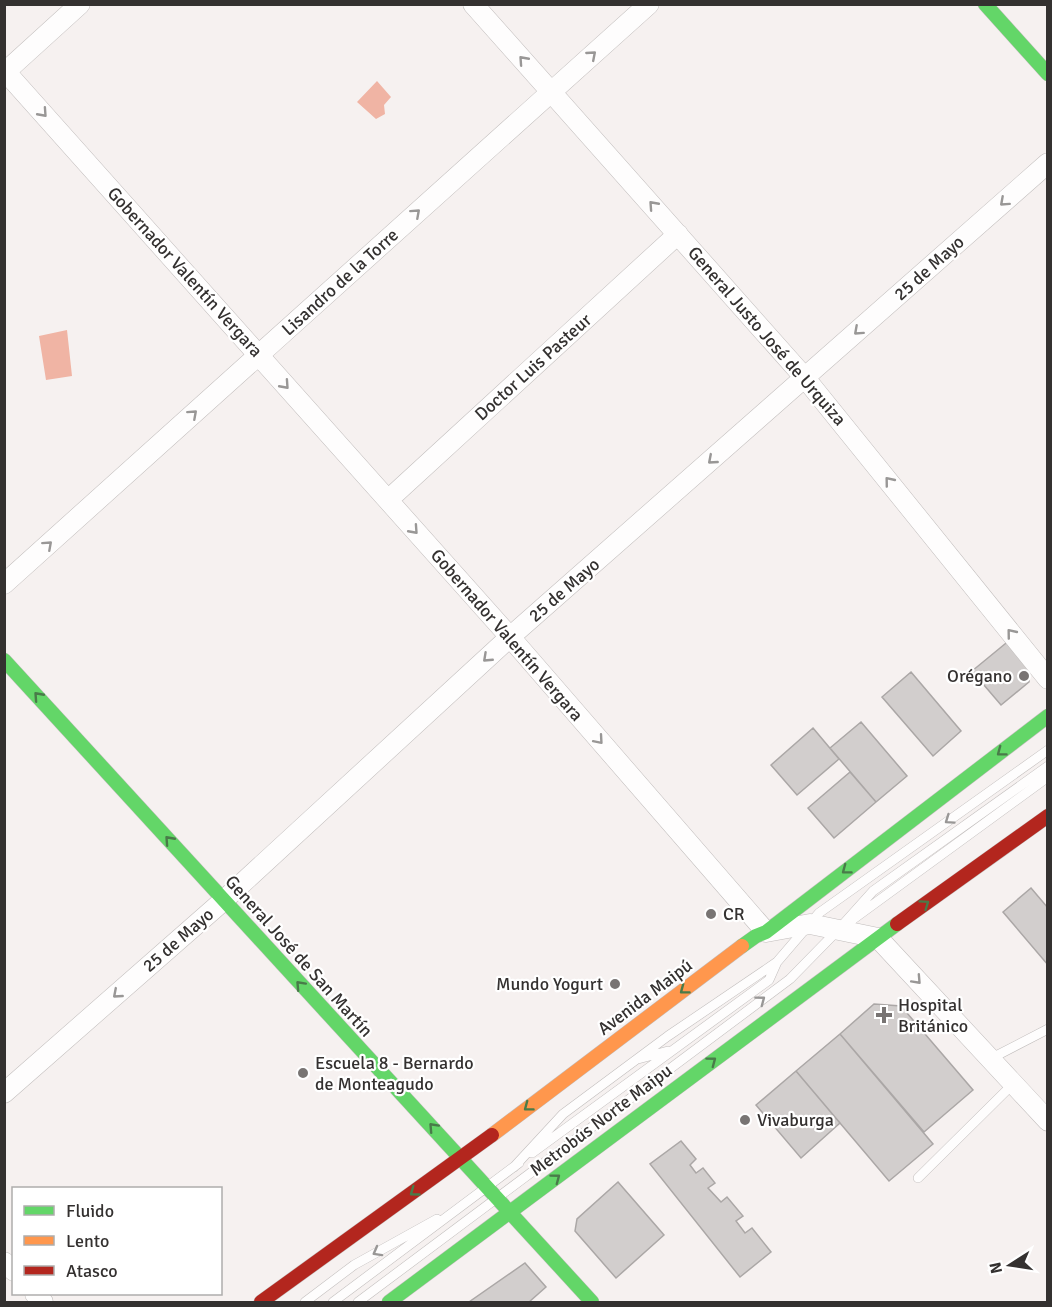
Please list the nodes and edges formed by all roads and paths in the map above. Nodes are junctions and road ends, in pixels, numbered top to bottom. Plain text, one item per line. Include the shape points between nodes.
1 (80, 4) edge
2 (473, 4) edge
3 (649, 4) edge
4 (985, 4) edge
5 (5, 72) edge
6 (1047, 74) edge
7 (551, 91) junction
8 (1047, 163) edge
9 (678, 234) junction
10 (259, 355) junction
11 (805, 378) junction
12 (388, 500) junction
13 (4, 584) edge
14 (510, 637) junction
15 (4, 660) edge
16 (1047, 679) edge
17 (1047, 716) edge
18 (1047, 750) edge
19 (1047, 766) edge
20 (1047, 777) edge
21 (1004, 796) junction
22 (1013, 802) junction
23 (998, 807) junction
24 (1047, 816) edge
25 (982, 818) junction
26 (224, 900) junction
27 (810, 924) junction
28 (838, 930) junction
29 (766, 932) junction
30 (878, 938) junction
31 (777, 962) junction
32 (1047, 1029) edge
33 (668, 1036) junction
34 (676, 1049) junction
35 (650, 1057) junction
36 (636, 1059) junction
37 (990, 1059) junction
38 (647, 1070) junction
39 (1013, 1084) junction
40 (4, 1093) edge
41 (1047, 1121) edge
42 (461, 1157) junction
43 (514, 1167) junction
44 (918, 1179) dead end
45 (486, 1187) junction
46 (496, 1198) junction
47 (465, 1204) junction
48 (509, 1212) junction
49 (261, 1302) edge
50 (305, 1302) edge
51 (333, 1302) edge
52 (358, 1302) edge
53 (389, 1302) edge
54 (592, 1302) edge

1 - 5 street
7 -> 2 street, General Justo José de Urquiza
7 -> 3 street, Lisandro de la Torre
4 - 6 main road
5 -> 10 street, Gobernador Valentín Vergara
9 -> 7 street, General Justo José de Urquiza
10 -> 7 street, Lisandro de la Torre
8 -> 11 street, 25 de Mayo
9 - 11 street, General Justo José de Urquiza
9 - 12 street, Doctor Luis Pasteur
10 -> 12 street, Gobernador Valentín Vergara
13 -> 10 street, Lisandro de la Torre
11 -> 14 street, 25 de Mayo
16 -> 11 street, General Justo José de Urquiza
12 -> 14 street, Gobernador Valentín Vergara
14 -> 26 street, 25 de Mayo
14 -> 29 street, Gobernador Valentín Vergara
26 -> 15 main road, General José de San Martín
17 -> 29 main road, Avenida Maipú
18 -> 27 lane, Metrobús Norte Maipu via 819,913
19 - 21 lane, Metrobús Norte Maipu
20 - 22 lane, Metrobús Norte Maipu
21 - 23 lane, Metrobús Norte Maipu
21 - 25 lane, Metrobús Norte Maipu
22 - 23 lane, Metrobús Norte Maipu
22 - 25 lane, Metrobús Norte Maipu
23 - 25 lane, Metrobús Norte Maipu
30 -> 24 main road
25 - 28 lane, Metrobús Norte Maipu
26 -> 40 street, 25 de Mayo
42 -> 26 main road, General José de San Martín
27 - 28 street
27 - 29 street
27 - 31 lane, Metrobús Norte Maipu
28 - 30 street
46 -> 28 lane, Metrobús Norte Maipu via 790,979
29 -> 42 main road, Avenida Maipú
30 -> 37 street
48 -> 30 main road
31 - 33 lane, Metrobús Norte Maipu
31 - 34 lane, Metrobús Norte Maipu via 769,980
32 - 37 lane
33 - 35 lane, Metrobús Norte Maipu
33 - 36 lane, Metrobús Norte Maipu
34 - 35 lane, Metrobús Norte Maipu
34 - 38 lane, Metrobús Norte Maipu
35 - 36 lane, Metrobús Norte Maipu
35 - 38 lane, Metrobús Norte Maipu
36 - 43 lane, Metrobús Norte Maipu via 563,1114
37 - 39 street
38 - 43 lane, Metrobús Norte Maipu
39 - 41 street
39 - 44 lane
42 - 45 main road, General José de San Martín
42 -> 49 main road, Avenida Maipú
43 - 45 lane, Metrobús Norte Maipu
45 - 46 main road, General José de San Martín
45 - 47 lane, Metrobús Norte Maipu
46 - 48 main road, General José de San Martín
46 - 52 lane, Metrobús Norte Maipu
47 -> 50 lane, Metrobús Norte Maipu via 354,1265
47 - 51 lane, Metrobús Norte Maipu
48 - 53 main road
48 - 54 main road, General José de San Martín

